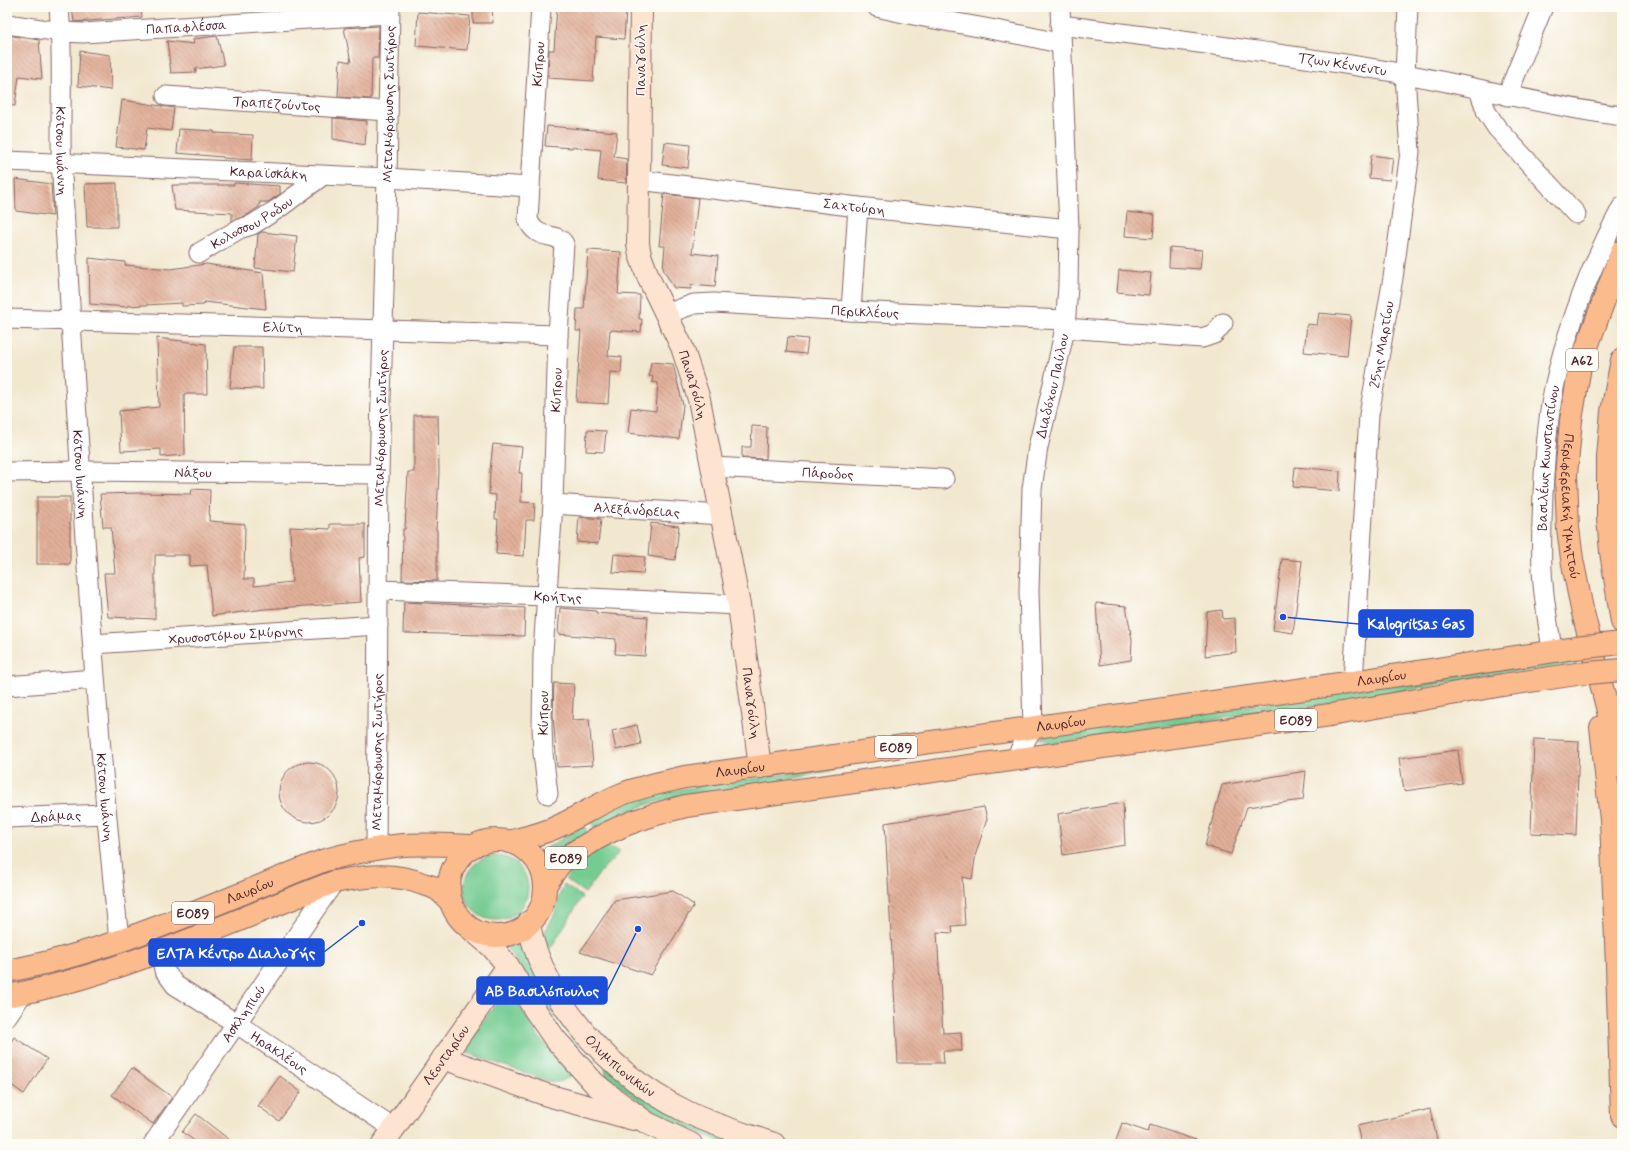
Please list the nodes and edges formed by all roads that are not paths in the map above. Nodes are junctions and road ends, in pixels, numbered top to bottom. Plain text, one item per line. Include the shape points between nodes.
1 (59, 7) edge
2 (542, 7) edge
3 (640, 7) edge
4 (877, 7) edge
5 (1408, 7) edge
6 (1543, 7) edge
7 (390, 10) edge
8 (1060, 16) edge
9 (7, 24) edge
10 (61, 32) junction
11 (1061, 44) junction
12 (1405, 74) junction
13 (1479, 90) junction
14 (166, 96) dead end
15 (1507, 96) junction
16 (388, 111) junction
17 (1622, 116) edge
18 (7, 162) edge
19 (62, 163) junction
20 (322, 176) junction
21 (387, 178) junction
22 (640, 180) junction
23 (530, 187) junction
24 (858, 207) junction
25 (1622, 207) edge
26 (1576, 214) dead end
27 (1069, 229) junction
28 (1622, 251) edge
29 (199, 253) dead end
30 (851, 311) junction
31 (666, 314) junction
32 (7, 319) edge
33 (71, 322) junction
34 (1223, 323) dead end
35 (1065, 324) junction
36 (383, 330) junction
37 (558, 334) junction
38 (1622, 360) edge
39 (712, 467) junction
40 (81, 470) junction
41 (7, 472) edge
42 (379, 474) junction
43 (944, 479) dead end
44 (553, 504) junction
45 (721, 515) junction
46 (378, 590) junction
47 (547, 596) junction
48 (738, 605) junction
49 (1582, 609) junction
50 (1622, 622) edge
51 (378, 625) junction
52 (1622, 643) edge
53 (93, 644) junction
54 (1552, 650) junction
55 (1622, 670) edge
56 (96, 678) junction
57 (1353, 682) junction
58 (7, 686) edge
59 (1033, 728) junction
60 (1015, 759) junction
61 (1622, 766) edge
62 (760, 767) junction
63 (548, 794) dead end
64 (106, 814) junction
65 (7, 818) edge
66 (509, 842) junction
67 (474, 846) junction
68 (376, 848) junction
69 (334, 882) junction
70 (545, 886) junction
71 (451, 902) junction
72 (529, 922) junction
73 (471, 929) junction
74 (119, 940) junction
75 (161, 951) junction
76 (508, 966) junction
77 (7, 971) edge
78 (15, 994) edge
79 (7, 1016) edge
80 (236, 1024) junction
81 (592, 1042) junction
82 (443, 1058) junction
83 (584, 1072) junction
84 (547, 1095) junction
85 (1622, 1116) edge
86 (647, 1123) junction
87 (389, 1136) edge
88 (153, 1144) edge
89 (691, 1144) edge
90 (774, 1144) edge

1 - 10 street, Κότσου Ιωάννη
2 - 23 street, Κύπρου
3 - 22 street, Παναγούλη
4 - 11 street
5 - 12 street, 25ης Μαρτίου
6 - 15 street
7 - 10 street, Παπαφλέσσα via 83,33
7 - 16 street, Μεταμόρφωσης Σωτήρος
8 - 11 street, Διαδόχου Παύλου
8 - 12 street, Τζων Κέννεντυ via 1246,50
9 - 10 street, Παπαφλέσσα
10 - 19 street, Κότσου Ιωάννη
11 - 27 street, Διαδόχου Παύλου
12 - 13 street, Τζων Κέννεντυ
12 - 57 street, 25ης Μαρτίου via 1410,152 1393,278 1369,415
13 - 15 street, Τζων Κέννεντυ
13 - 26 street via 1487,113 1497,128
14 - 16 street, Τραπεζούντος
15 - 17 street, Τζων Κέννεντυ
16 - 21 street, Μεταμόρφωσης Σωτήρος
18 - 19 street, Καραϊσκάκη
19 - 20 street, Καραϊσκάκη
19 - 33 street, Κότσου Ιωάννη
20 - 21 street, Καραϊσκάκη
20 - 29 street, Κολοσσου Ροδου via 252,225 239,229
21 - 23 street, Καραϊσκάκη
21 - 36 street, Μεταμόρφωσης Σωτήρος
22 - 24 street, Σαχτούρη
22 - 31 street, Παναγούλη via 640,255
23 - 37 street, Κύπρου via 530,225 538,233 558,239 564,244
24 - 27 street, Σαχτούρη
24 - 30 street
25 - 54 street, Βασιλέως Κωνσταντίνου via 1603,243 1577,304 1554,389 1545,460 1542,523 1543,584
27 - 35 street, Διαδόχου Παύλου
28 - 49 main road, Περιφερειακή Υμηττού / Α62 via 1580,366 1571,420 1566,475 1568,528
30 - 31 street, Περικλέους via 714,303 694,304
30 - 35 street, Περικλέους
31 - 39 street, Παναγούλη via 692,374
32 - 33 street, Ελύτη
33 - 36 street, Ελύτη
33 - 40 street, Κότσου Ιωάννη
34 - 35 street, Περικλέους via 1214,334 1202,338
35 - 59 street, Διαδόχου Παύλου via 1038,447 1032,489 1029,592
36 - 37 street, Ελύτη
36 - 42 street, Μεταμόρφωσης Σωτήρος
37 - 44 street, Κύπρου
38 - 50 main road via 1612,411 1608,518
39 - 43 street, Πάροδος
39 - 45 street, Παναγούλη
40 - 41 street, Νάξου
40 - 42 street, Νάξου
40 - 53 street, Κότσου Ιωάννη
42 - 46 street, Μεταμόρφωσης Σωτήρος
44 - 45 street, Αλεξάνδρειας
44 - 47 street, Κύπρου
45 - 48 street, Παναγούλη
46 - 47 street, Κρήτης
46 - 51 street, Μεταμόρφωσης Σωτήρος
47 - 48 street, Κρήτης
47 - 63 street, Κύπρου via 542,726
48 - 62 street, Παναγούλη
49 - 61 main road, Περιφερειακή Υμηττού / Α62
49 - 85 main road via 1598,705 1611,820
51 - 53 street, Χρυσοστόμου Σμύρνης
51 - 68 street, Μεταμόρφωσης Σωτήρος
52 - 54 main road, Λαυρίου / ΕΟ89, bridge
53 - 56 street, Κότσου Ιωάννη
54 - 57 main road, Λαυρίου / ΕΟ89
55 - 60 main road, Λαυρίου / ΕΟ89, bridge via 1495,686 1330,715
56 - 58 street
56 - 64 street, Κότσου Ιωάννη
57 - 59 main road, Λαυρίου / ΕΟ89
59 - 60 street
59 - 62 main road, Λαυρίου / ΕΟ89
60 - 70 main road, Λαυρίου / ΕΟ89 via 717,801 664,812 630,822 594,839 564,859
62 - 66 main road, Λαυρίου / ΕΟ89 via 684,777 654,784 622,794 545,832
64 - 65 street, Δράμας
64 - 74 street, Κότσου Ιωάννη
66 - 67 main road, Λαυρίου / ΕΟ89 via 491,841
66 - 70 main road, Λαυρίου / ΕΟ89 via 520,845 536,857 544,874
67 - 68 main road, Λαυρίου / ΕΟ89 via 421,844
67 - 71 main road, Λαυρίου / ΕΟ89 via 455,865 450,879
68 - 74 main road, Λαυρίου / ΕΟ89 via 325,860 151,930
69 - 71 main road, Λαυρίου / ΕΟ89 via 358,877 393,876 417,881 437,889
69 - 75 main road, Λαυρίου / ΕΟ89
69 - 80 street, Ασκληπιού
70 - 72 main road, Λαυρίου / ΕΟ89 via 539,910
71 - 73 main road, Λαυρίου / ΕΟ89 via 461,922
72 - 73 main road, Λαυρίου / ΕΟ89 via 516,931 500,935 484,934
72 - 81 street, Ολυμπιονικών via 531,938 547,976 570,1014
73 - 76 street, Ολυμπιονικών via 492,947
74 - 77 main road, Λαυρίου / ΕΟ89
75 - 78 main road, Λαυρίου / ΕΟ89 via 87,976
75 - 80 street, Ηρακλέους via 164,970 175,985
76 - 82 street, Λεονταρίου
76 - 83 street, Ολυμπιονικών via 534,1010
78 - 79 street
80 - 87 street, Ηρακλέους
80 - 88 street, Ασκληπιού
81 - 83 street
81 - 90 street, Ολυμπιονικών via 629,1076 688,1112
82 - 84 street
82 - 87 street, Λεονταρίου
83 - 84 street via 569,1091 559,1095
83 - 86 street, Ολυμπιονικών via 614,1099
84 - 86 street
86 - 89 street, Ολυμπιονικών

